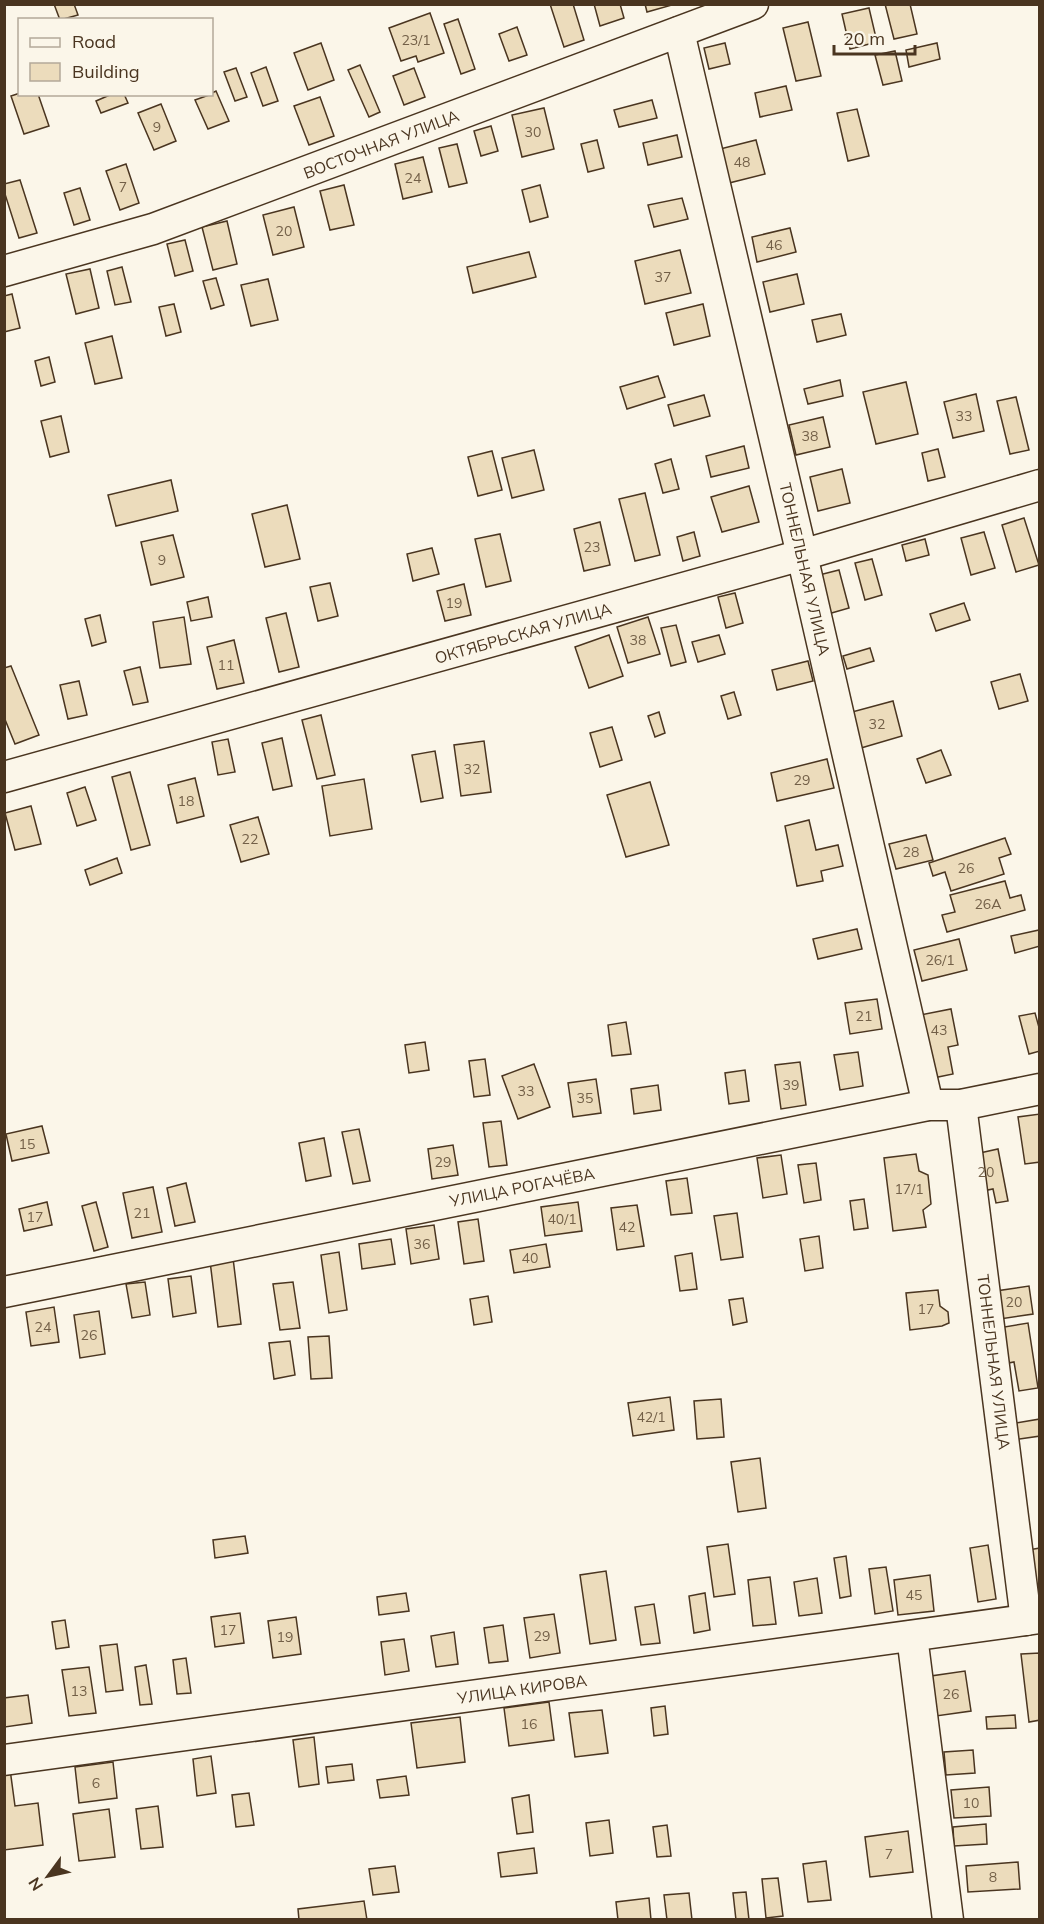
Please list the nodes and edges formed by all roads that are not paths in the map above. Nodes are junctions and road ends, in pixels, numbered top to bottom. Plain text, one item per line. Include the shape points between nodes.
1 (753, 4) edge
2 (679, 32) junction
3 (4, 271) edge
4 (1040, 485) edge
5 (802, 555) junction
6 (4, 777) edge
7 (1040, 1089) edge
8 (928, 1105) junction
9 (961, 1105) junction
10 (4, 1292) edge
11 (1033, 1619) edge
12 (912, 1636) junction
13 (4, 1760) edge
14 (948, 1920) edge

1 - 2 street, ВОСТОЧНАЯ УЛИЦА
2 - 3 street, ВОСТОЧНАЯ УЛИЦА via 153,229
2 - 5 street, ТОННЕЛЬНАЯ УЛИЦА
4 - 5 street, ОКТЯБРЬСКАЯ УЛИЦА
5 - 6 street, ОКТЯБРЬСКАЯ УЛИЦА
5 - 8 street, ТОННЕЛЬНАЯ УЛИЦА
7 - 9 street, УЛИЦА РОГАЧЁВА
8 - 9 street, УЛИЦА РОГАЧЁВА
8 - 10 street, УЛИЦА РОГАЧЁВА
9 - 11 street, ТОННЕЛЬНАЯ УЛИЦА
11 - 12 street, УЛИЦА КИРОВА
12 - 13 street, УЛИЦА КИРОВА
12 - 14 street

